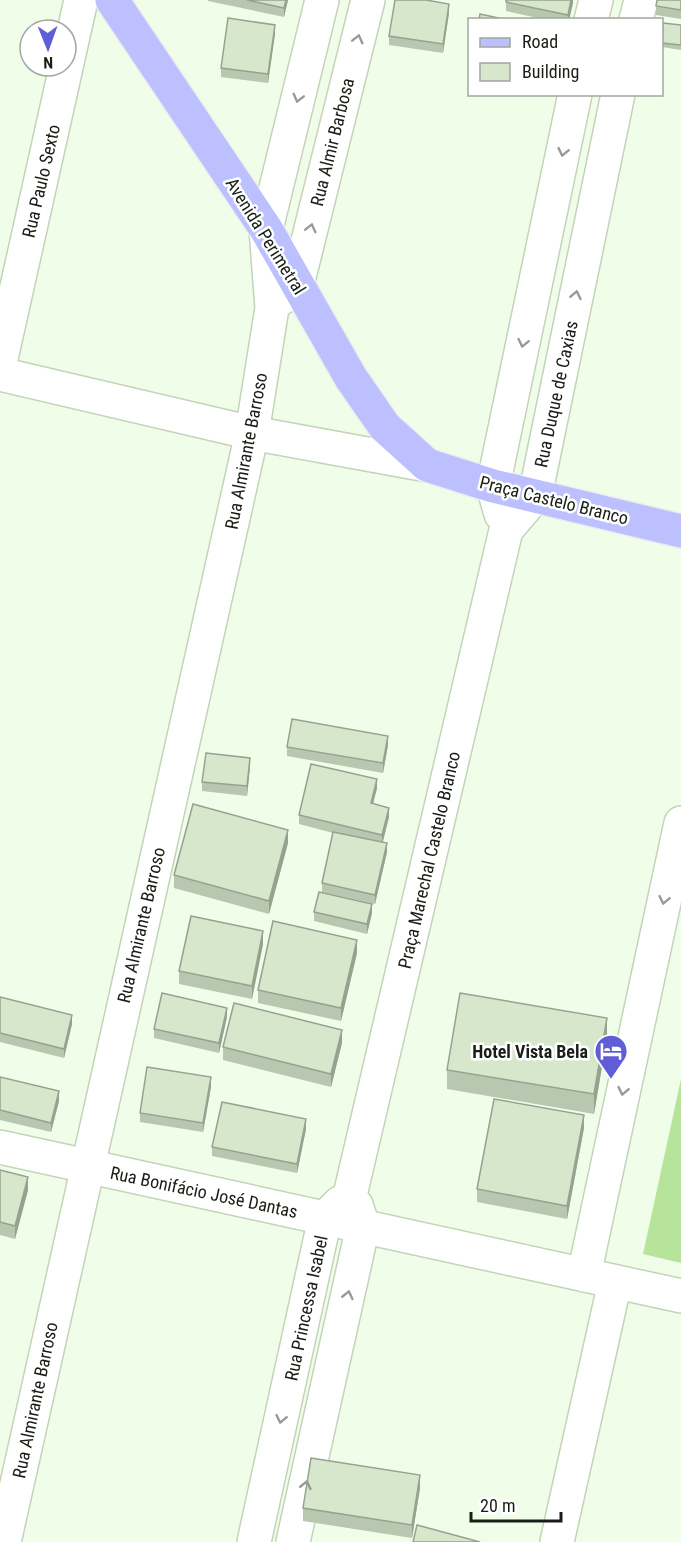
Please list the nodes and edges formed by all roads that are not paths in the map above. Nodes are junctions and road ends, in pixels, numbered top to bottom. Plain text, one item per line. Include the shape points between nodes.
1 (81, 0) edge
2 (112, 0) edge
3 (322, 0) edge
4 (368, 0) edge
5 (596, 0) edge
6 (641, 0) edge
7 (592, 18) edge
8 (636, 18) edge
9 (573, 105) edge
10 (615, 110) edge
11 (266, 229) junction
12 (297, 285) junction
13 (272, 308) junction
14 (0, 363) edge
15 (0, 374) edge
16 (252, 433) junction
17 (427, 465) junction
18 (493, 486) junction
19 (535, 496) junction
20 (506, 530) junction
21 (681, 531) edge
22 (681, 823) edge
23 (0, 1147) edge
24 (87, 1166) junction
25 (351, 1191) junction
26 (325, 1218) junction
27 (363, 1226) junction
28 (584, 1275) junction
29 (615, 1282) junction
30 (681, 1296) edge
31 (4, 1542) edge
32 (254, 1542) edge
33 (293, 1542) edge
34 (557, 1542) edge

1 - 14 street, Rua Paulo Sexto
2 - 11 main road, Avenida Perimetral
3 -> 11 street
12 -> 4 street, Rua Almir Barbosa
5 - 7 street
6 - 8 street
9 - 10 street
9 -> 18 street
19 -> 10 street, Rua Duque de Caxias
11 - 12 main road, Avenida Perimetral
11 - 13 street, Rua Almirante Barroso
12 - 13 street
12 - 17 main road, Avenida Perimetral via 351,378 385,427
13 - 16 street, Rua Almirante Barroso
15 - 16 street
16 - 17 street
16 - 24 street, Rua Almirante Barroso
17 - 18 main road, Praça Castelo Branco
18 - 19 main road, Praça Castelo Branco
18 - 20 street
19 - 20 street, Rua Duque de Caxias
19 - 21 main road, Praça Castelo Branco
20 - 25 street, Praça Marechal Castelo Branco
22 -> 28 street
23 - 24 street, Rua Bonifácio José Dantas
24 - 26 street, Rua Bonifácio José Dantas
24 - 31 street, Rua Almirante Barroso
25 - 26 street, Rua Princessa Isabel
25 - 27 street
26 - 27 street, Rua Bonifácio José Dantas
26 -> 32 street, Rua Princessa Isabel
27 - 28 street, Rua Bonifácio José Dantas
33 -> 27 street, Rua Princessa Isabel
28 - 29 street
29 - 30 street
29 - 34 street

